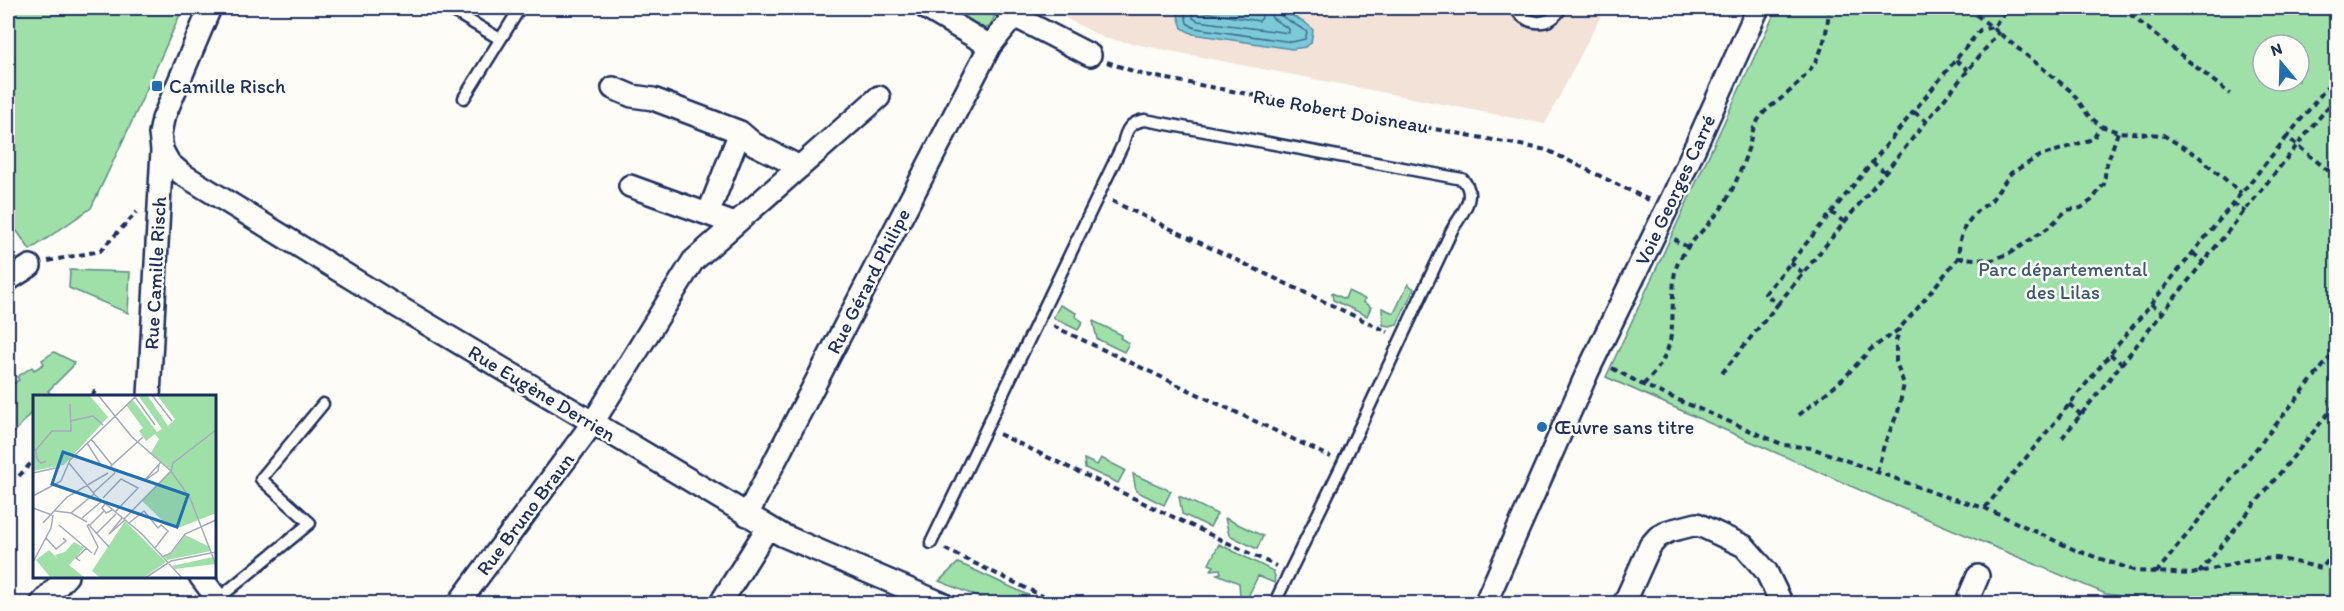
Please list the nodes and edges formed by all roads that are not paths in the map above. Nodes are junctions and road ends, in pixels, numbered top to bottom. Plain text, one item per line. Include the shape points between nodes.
1 (210, 8) edge
2 (448, 8) edge
3 (520, 8) edge
4 (926, 8) edge
5 (1515, 8) edge
6 (1561, 8) edge
7 (1758, 8) edge
8 (1010, 12) edge
9 (500, 39) junction
10 (990, 46) junction
11 (1090, 55) road end
12 (613, 88) dead end
13 (464, 98) dead end
14 (879, 98) dead end
15 (740, 132) junction
16 (162, 150) junction
17 (800, 167) junction
18 (630, 186) dead end
19 (708, 214) junction
20 (735, 224) junction
21 (30, 266) road end
22 (8, 280) edge
23 (149, 395) edge
24 (322, 404) dead end
25 (592, 424) junction
26 (747, 515) junction
27 (768, 527) junction
28 (931, 543) road end
29 (1978, 576) dead end
30 (65, 578) edge
31 (202, 578) edge
32 (219, 601) edge
33 (932, 601) edge
34 (41, 603) edge
35 (458, 603) edge
36 (720, 603) edge
37 (1274, 603) edge
38 (1485, 603) edge
39 (1624, 603) edge
40 (1782, 603) edge
41 (1966, 603) edge

1 - 16 street, Rue Camille Risch via 163,118
2 - 9 lane
3 - 9 lane
4 - 10 street
5 - 6 lane via 1531,22 1541,23 1555,17
7 - 38 street, Voie Georges Carré
8 - 10 street, Rue Gérard Philipe
8 - 11 street
9 - 13 lane
10 - 26 street, Rue Gérard Philipe
12 - 15 street
14 - 17 street, Rue Bruno Braun
15 - 17 street via 754,144
15 - 19 street
16 - 23 street, Rue Camille Risch
16 - 25 street, Rue Eugène Derrien via 169,164 182,174
17 - 20 street, Rue Bruno Braun
18 - 19 street
19 - 20 street
20 - 25 street, Rue Bruno Braun via 693,261
21 - 22 street
24 - 32 lane via 261,479 310,523
25 - 26 street, Rue Eugène Derrien
25 - 35 street, Rue Bruno Braun
26 - 27 street, Rue Eugène Derrien
27 - 33 street, Rue Eugène Derrien
27 - 36 street
28 - 37 lane via 1128,128 1136,122 1145,120 1462,179 1469,190 1469,201
29 - 41 street
30 - 34 street
31 - 32 street
39 - 40 street via 1658,537 1697,524 1743,546 1766,571

